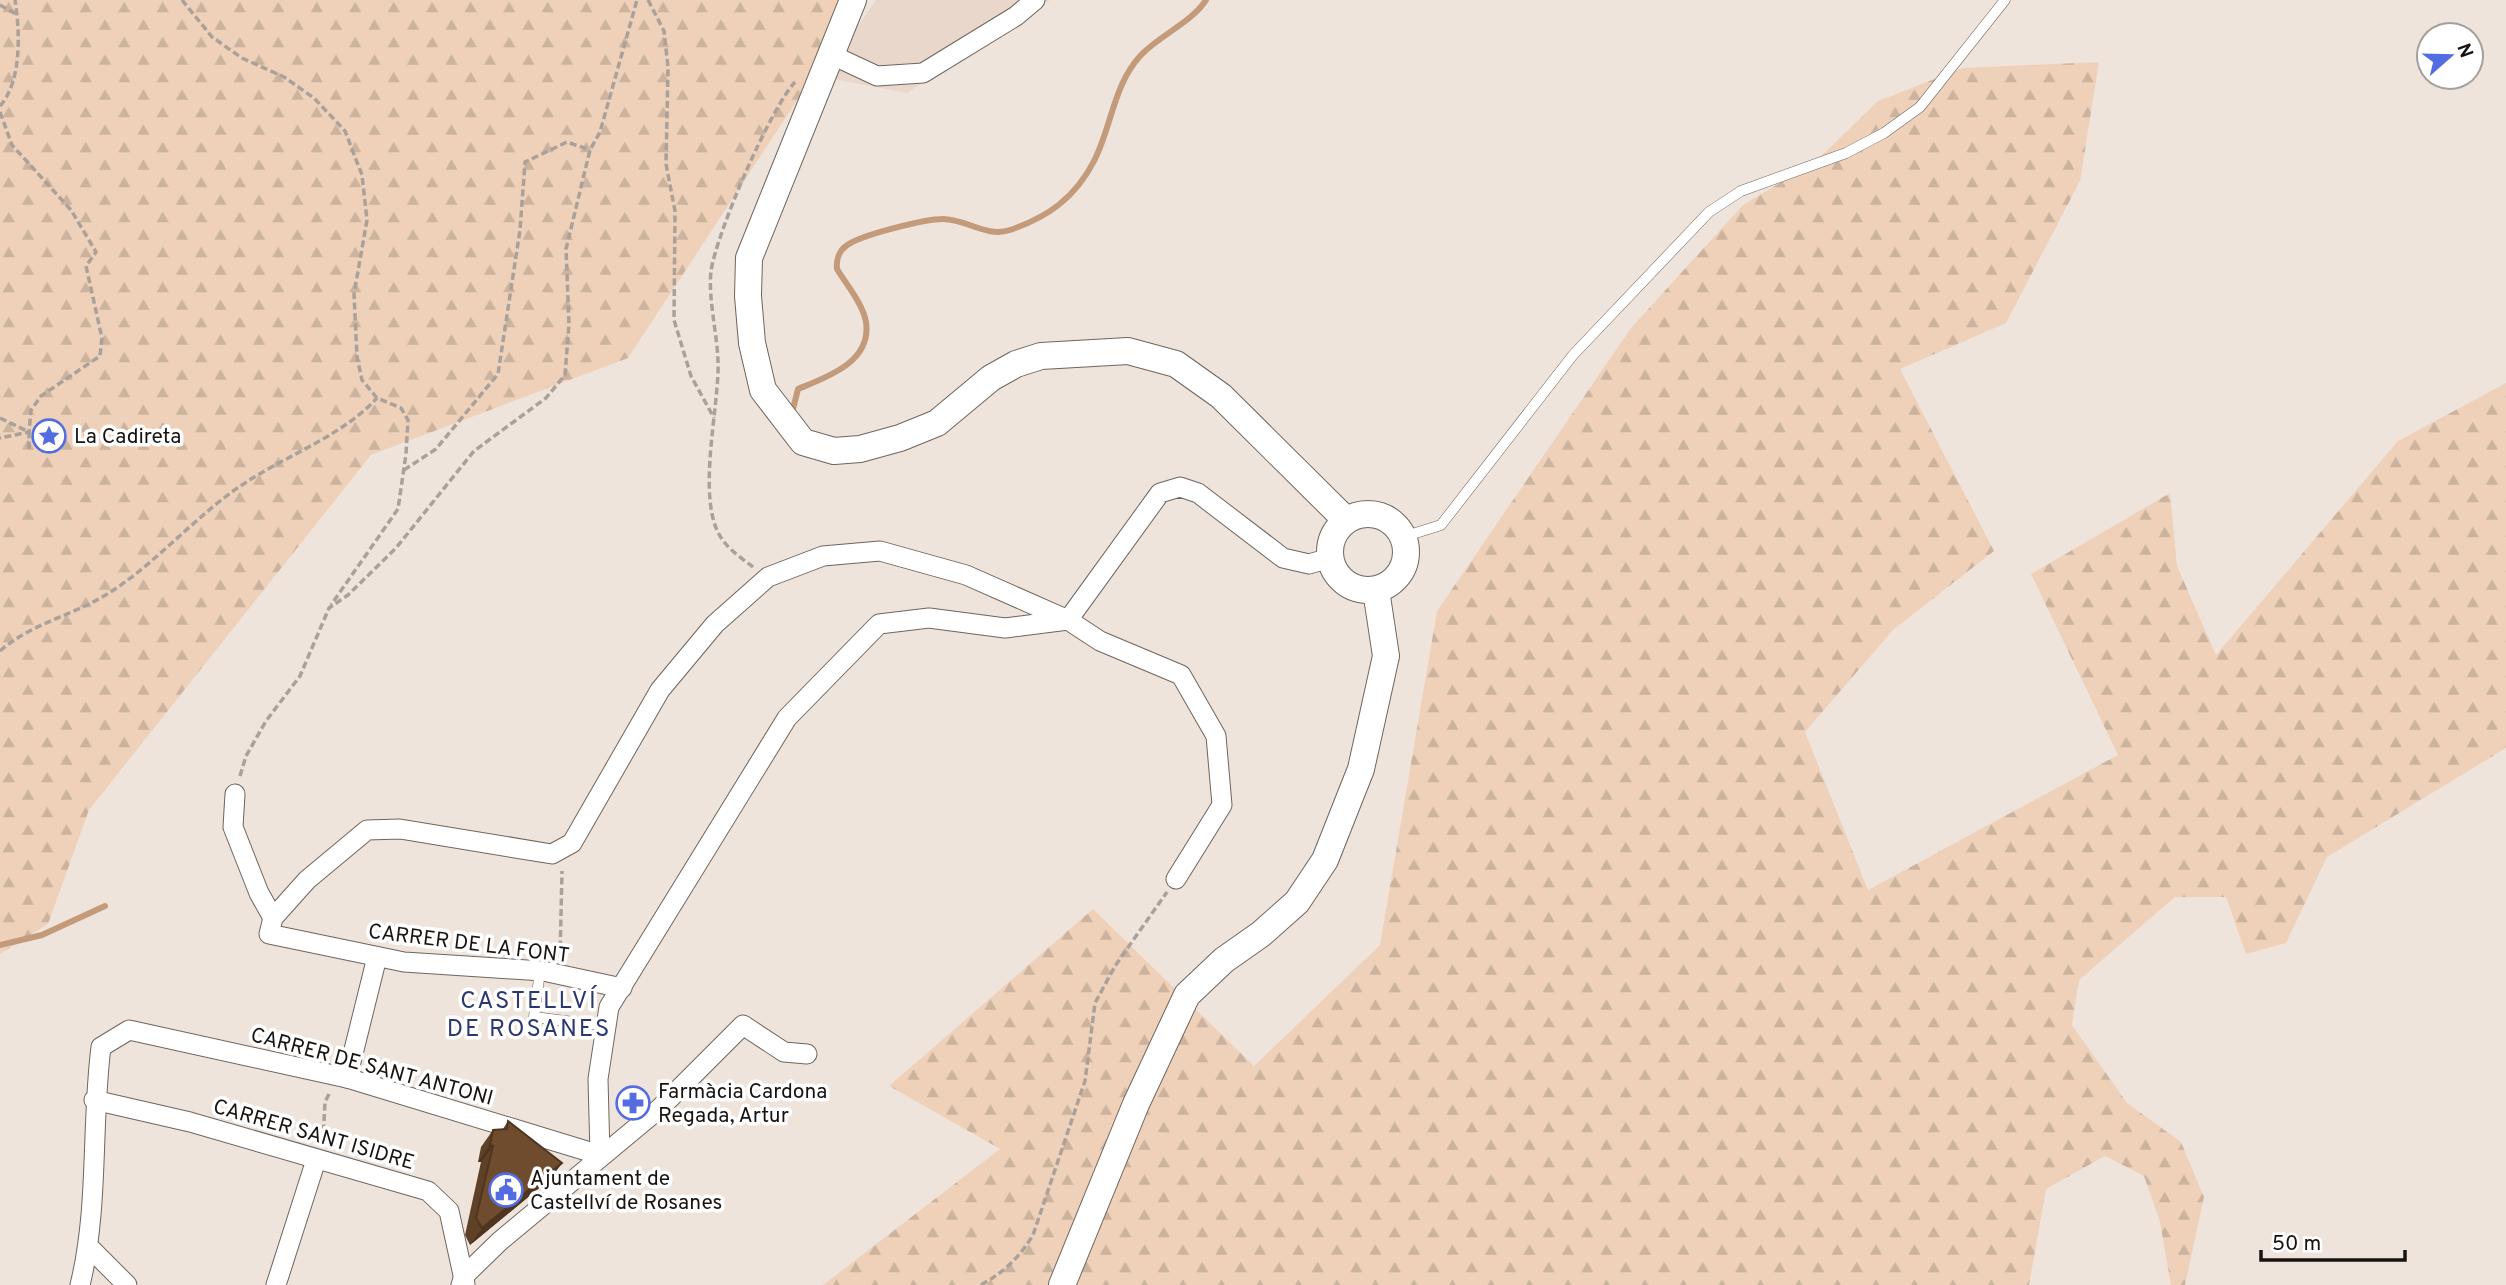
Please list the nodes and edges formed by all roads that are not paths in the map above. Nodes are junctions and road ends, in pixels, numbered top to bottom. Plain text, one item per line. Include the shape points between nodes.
1 (853, 0) edge
2 (1035, 0) edge
3 (2005, 0) edge
4 (832, 55) junction
5 (1346, 520) junction
6 (1403, 537) junction
7 (1330, 558) junction
8 (1376, 590) junction
9 (1069, 620) junction
10 (235, 794) road end
11 (1176, 879) road end
12 (271, 926) junction
13 (377, 957) junction
14 (550, 972) junction
15 (622, 988) junction
16 (606, 1026) junction
17 (807, 1054) dead end
18 (347, 1078) junction
19 (94, 1100) junction
20 (600, 1156) junction
21 (316, 1160) junction
22 (89, 1247) junction
23 (464, 1282) edge
24 (80, 1285) edge
25 (127, 1285) edge
26 (276, 1285) edge
27 (1062, 1285) edge

1 - 4 street
2 - 4 street via 923,73 877,76
3 - 6 lane via 1920,107 1884,133 1846,153 1741,191 1709,212 1573,355 1441,524
4 - 5 street via 749,258 752,343 763,390 803,442 834,451 900,438 937,423 991,377 1016,364 1041,356 1128,351 1176,364 1221,396
5 - 6 street via 1378,515 1393,523
5 - 7 street via 1333,537
6 - 8 street via 1406,554 1402,570 1391,583
7 - 8 street via 1346,583 1360,590
7 - 9 street via 1308,564 1283,558 1198,493 1180,486 1160,492
8 - 27 street via 1387,656 1360,769 1325,860 1297,902 1187,995 1136,1104
9 - 11 street via 1100,641 1181,675 1216,736 1222,805
9 - 12 street via 966,575 880,551 823,556 768,577 715,624 660,690 572,843 552,854 400,829 367,830 307,880
9 - 15 street via 1005,628 929,618 879,624 787,718
10 - 12 street via 233,827
12 - 13 street, CARRER DE LA FONT
13 - 14 street, CARRER DE LA FONT
13 - 18 street
14 - 15 street, CARRER DE LA FONT
14 - 16 lane via 534,1017
15 - 16 street via 609,1007
16 - 20 street via 598,1079
17 - 20 street via 784,1052 743,1025 660,1108
18 - 19 street, CARRER DE SANT ANTONI via 129,1030 101,1047
18 - 20 street, CARRER DE SANT ANTONI
19 - 21 street, CARRER SANT ISIDRE via 190,1122
19 - 22 street
20 - 23 street
21 - 23 street, CARRER SANT ISIDRE via 428,1191 449,1211
21 - 26 street
22 - 24 street
22 - 25 street

